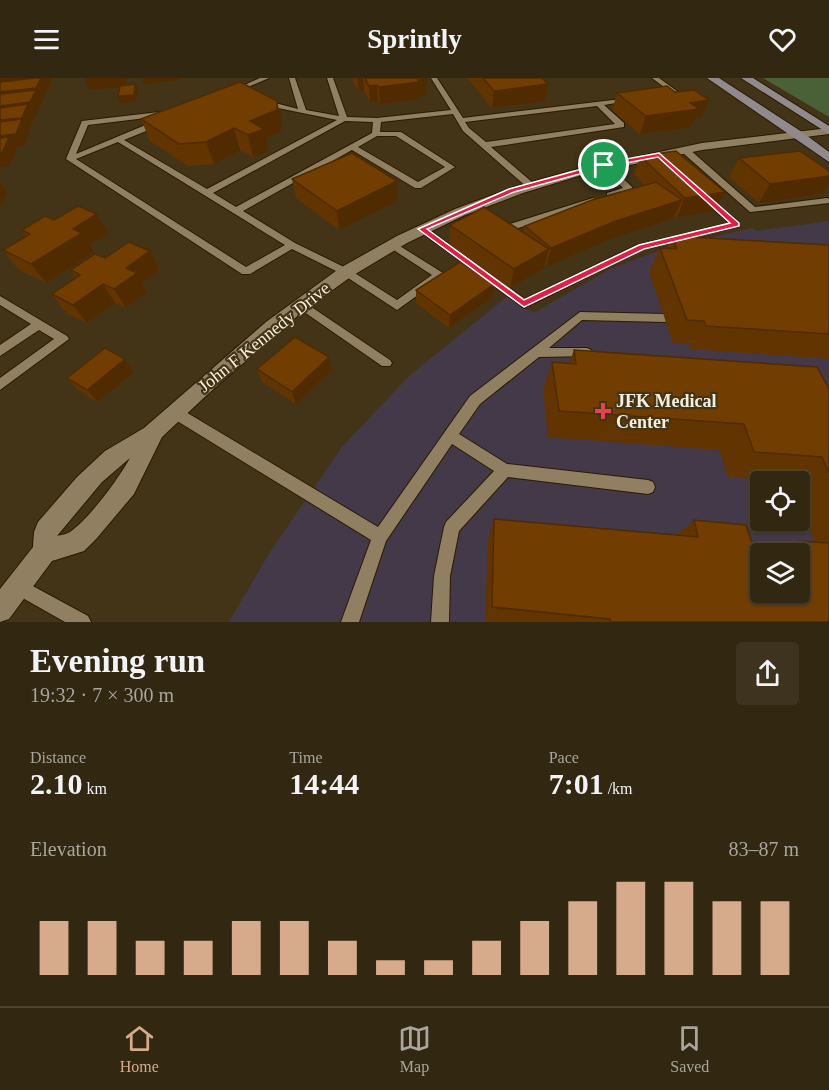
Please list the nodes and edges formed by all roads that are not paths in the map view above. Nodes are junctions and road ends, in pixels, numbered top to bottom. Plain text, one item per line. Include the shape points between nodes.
1 (266, 78) edge
2 (292, 78) edge
3 (330, 78) edge
4 (434, 78) edge
5 (655, 78) edge
6 (712, 78) edge
7 (746, 78) edge
8 (241, 88) junction
9 (656, 97) edge
10 (219, 98) edge
11 (633, 100) edge
12 (599, 104) junction
13 (303, 112) junction
14 (456, 112) junction
15 (344, 119) junction
16 (377, 120) junction
17 (461, 120) junction
18 (829, 131) edge
19 (376, 134) junction
20 (798, 134) junction
21 (118, 140) junction
22 (484, 145) junction
23 (352, 147) junction
24 (686, 151) junction
25 (829, 158) edge
26 (70, 159) junction
27 (604, 165) junction
28 (530, 185) junction
29 (207, 193) junction
30 (702, 193) edge
31 (827, 201) dead end
32 (486, 210) junction
33 (236, 211) junction
34 (422, 229) junction
35 (292, 245) junction
36 (392, 245) junction
37 (346, 273) junction
38 (0, 300) edge
39 (301, 304) junction
40 (665, 318) dead end
41 (38, 325) junction
42 (0, 351) edge
43 (536, 352) junction
44 (599, 353) edge
45 (386, 363) dead end
46 (0, 385) edge
47 (174, 412) junction
48 (155, 431) junction
49 (451, 436) junction
50 (505, 470) junction
51 (648, 487) dead end
52 (380, 537) junction
53 (45, 551) junction
54 (18, 586) junction
55 (0, 610) edge
56 (82, 622) edge
57 (350, 622) edge
58 (440, 622) edge

1 - 8 lane
2 - 13 lane
3 - 15 lane
4 - 14 lane
5 - 9 lane via 678,94
6 - 20 main road
7 - 18 main road
8 - 10 lane
8 - 13 lane via 273,105
11 - 12 lane
12 - 17 lane
12 - 22 lane via 621,124
13 - 15 lane
14 - 16 lane
14 - 17 lane
15 - 16 lane
15 - 29 lane
16 - 19 lane
17 - 22 lane
18 - 20 street, John F Kennedy Drive
19 - 23 lane
19 - 23 lane via 398,134 451,167 418,186
20 - 24 street, John F Kennedy Drive
20 - 25 main road
21 - 26 lane
21 - 26 lane via 176,114 85,123
21 - 29 lane
22 - 28 lane
23 - 33 lane
24 - 27 street, John F Kennedy Drive via 663,159
24 - 31 lane via 753,210
26 - 35 lane via 246,272
27 - 28 street, John F Kennedy Drive
27 - 32 lane via 629,189 509,228
28 - 32 street, John F Kennedy Drive
29 - 33 lane
30 - 34 lane via 736,224 642,247 524,304
32 - 34 street, John F Kennedy Drive
33 - 35 lane
34 - 36 street, John F Kennedy Drive
35 - 37 lane
36 - 37 street, John F Kennedy Drive
36 - 37 lane via 439,275 397,306
37 - 39 street, John F Kennedy Drive
38 - 41 lane
39 - 45 lane
39 - 47 street, John F Kennedy Drive
40 - 43 lane via 580,316
41 - 42 lane
41 - 46 lane via 63,339
43 - 44 lane
43 - 49 lane via 475,400
47 - 48 street, John F Kennedy Drive
47 - 52 lane
48 - 53 street, John F Kennedy Drive via 107,462 46,530
48 - 53 street, John F Kennedy Drive via 126,487 89,530 76,543
49 - 50 lane
49 - 52 lane
50 - 51 lane
50 - 58 lane via 452,528 442,576
52 - 57 lane
53 - 54 street, John F Kennedy Drive
54 - 55 street, John F Kennedy Drive
54 - 56 lane

